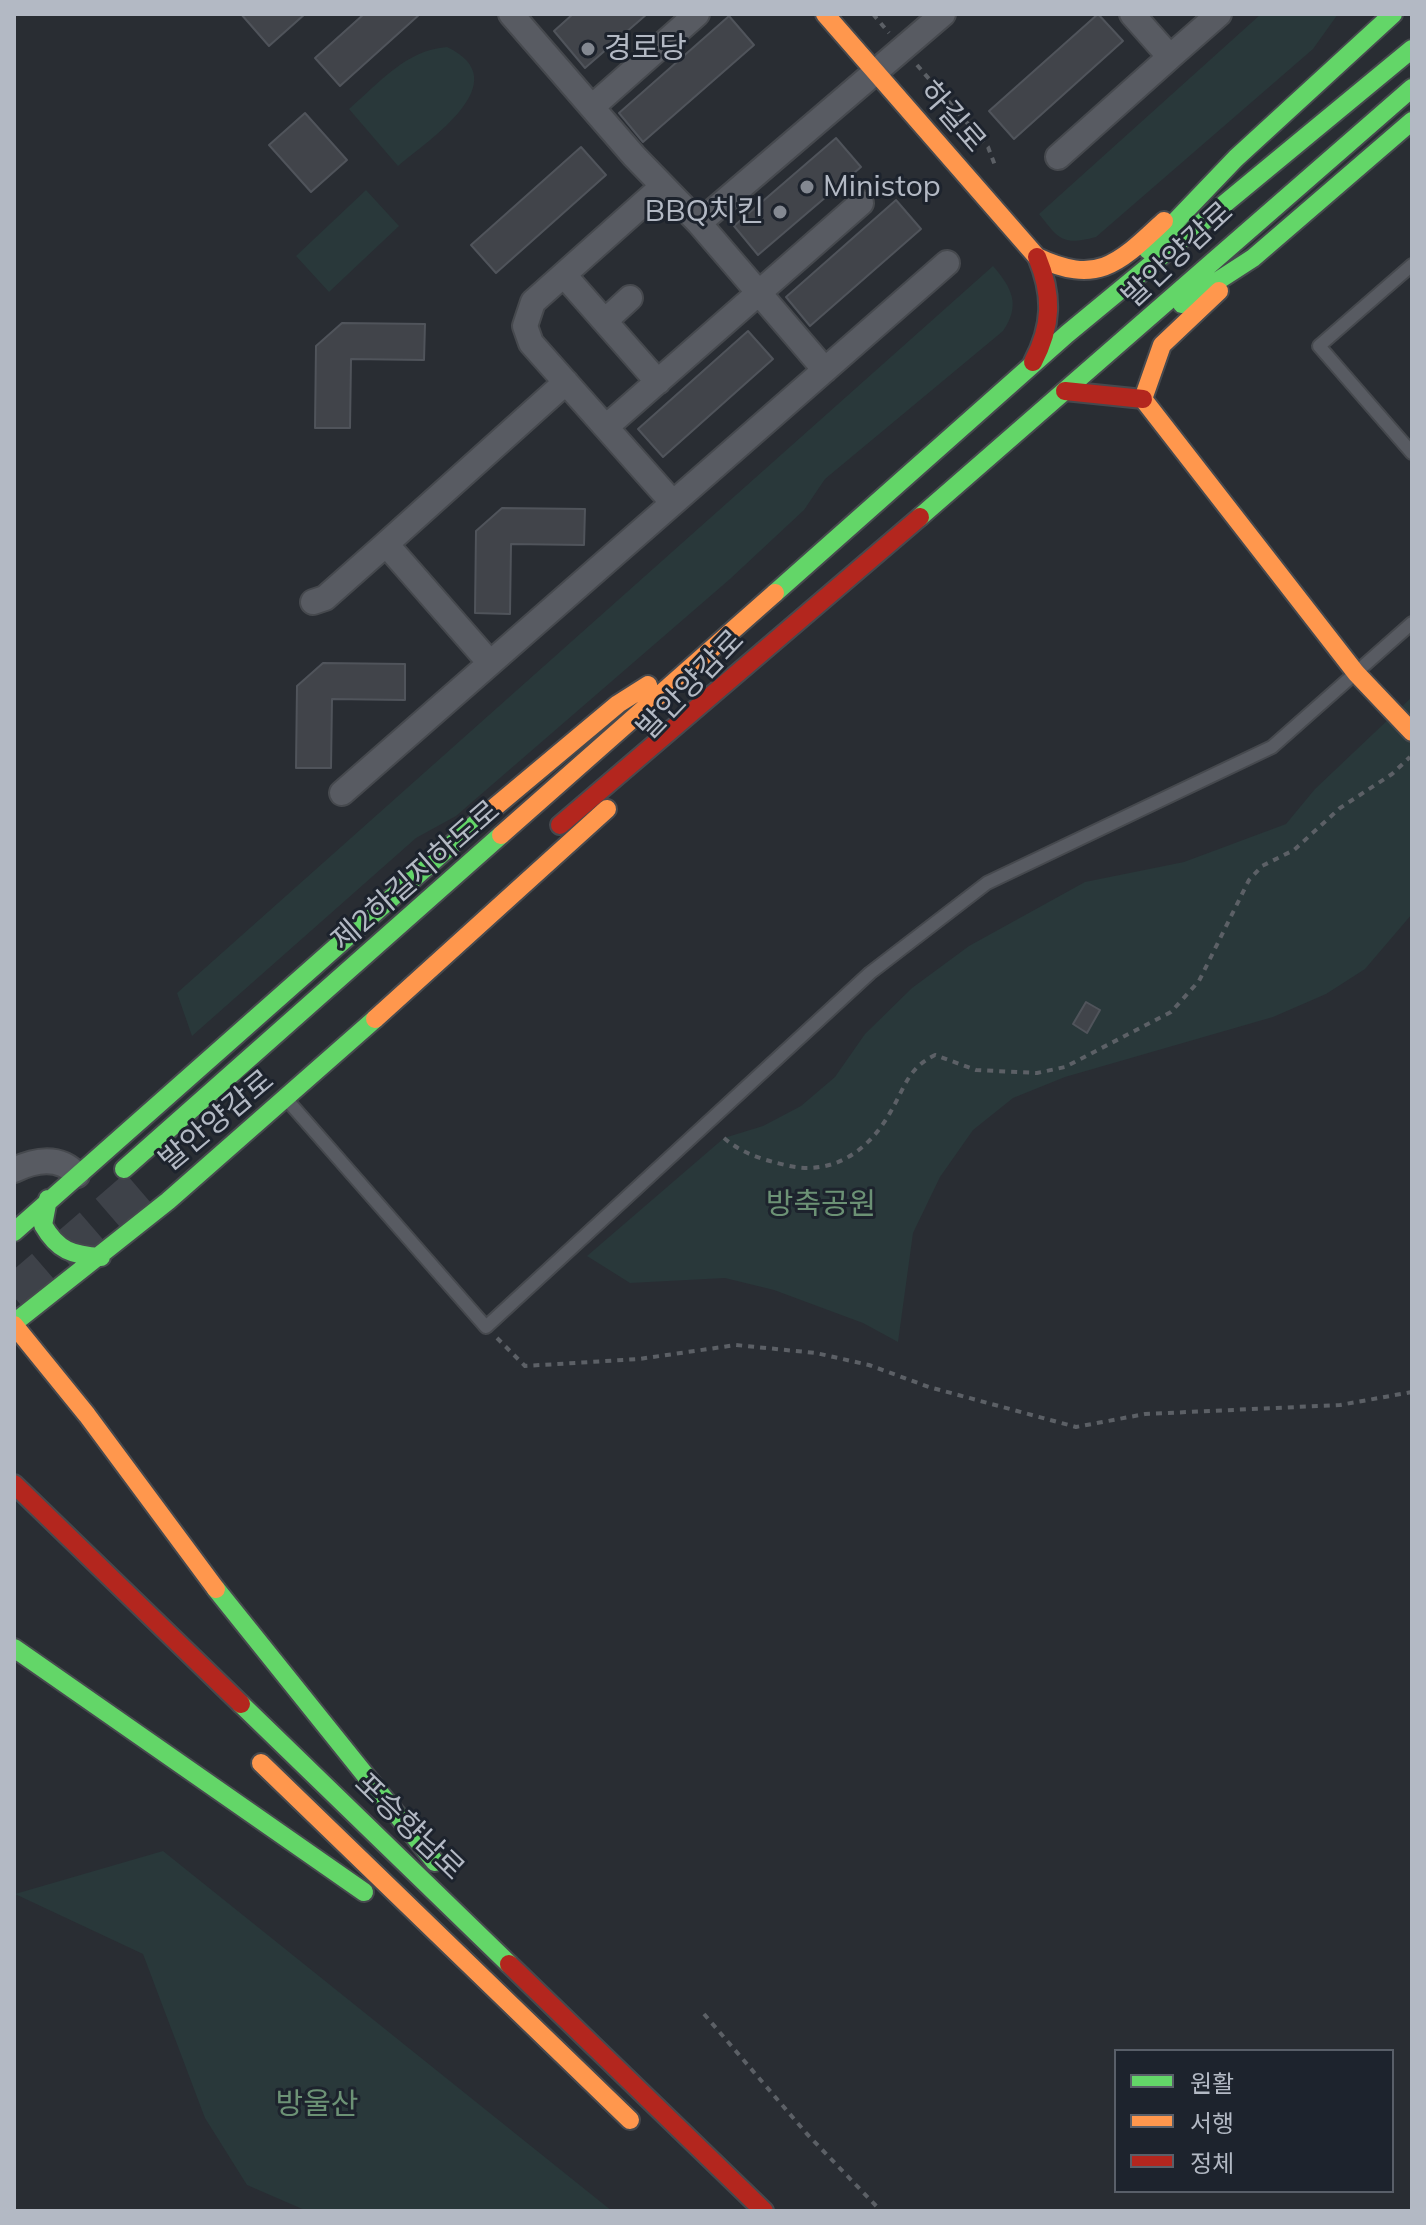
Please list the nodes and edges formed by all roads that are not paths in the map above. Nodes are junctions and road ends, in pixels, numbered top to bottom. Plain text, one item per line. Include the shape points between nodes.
1 (511, 14) edge
2 (697, 14) edge
3 (825, 14) edge
4 (943, 14) edge
5 (1132, 14) edge
6 (1219, 14) edge
7 (1393, 14) edge
8 (1412, 49) edge
9 (1170, 57) junction
10 (875, 71) junction
11 (1412, 88) edge
12 (1294, 103) junction
13 (592, 107) junction
14 (1412, 121) edge
15 (1058, 157) dead end
16 (663, 186) junction
17 (861, 203) dead end
18 (699, 223) junction
19 (1037, 257) junction
20 (1253, 258) junction
21 (947, 263) dead end
22 (1412, 265) edge
23 (564, 275) junction
24 (759, 293) junction
25 (630, 298) dead end
26 (1091, 313) junction
27 (605, 321) junction
28 (1133, 335) junction
29 (1030, 367) junction
30 (825, 370) junction
31 (566, 382) junction
32 (658, 382) junction
33 (1065, 391) junction
34 (1143, 399) junction
35 (606, 427) junction
36 (1412, 453) edge
37 (673, 503) junction
38 (386, 544) junction
39 (313, 602) dead end
40 (744, 623) junction
41 (1412, 623) edge
42 (490, 663) junction
43 (1356, 673) junction
44 (722, 684) junction
45 (1412, 732) edge
46 (342, 793) dead end
47 (544, 839) dead end
48 (286, 1099) junction
49 (124, 1169) dead end
50 (14, 1170) edge
51 (77, 1175) junction
52 (48, 1199) junction
53 (14, 1232) edge
54 (101, 1257) junction
55 (14, 1324) edge
56 (14, 1484) edge
57 (14, 1648) edge
58 (250, 1752) dead end
59 (463, 1961) junction
60 (516, 1968) junction
61 (645, 2135) dead end
62 (764, 2211) edge

1 - 13 street
2 - 13 street
3 - 10 main road, 하길로
4 - 10 street
5 - 9 street
6 - 9 street
7 - 12 main road
8 - 26 main road, 발안양감로
9 - 15 street
10 - 18 street
10 - 19 main road, 하길로
11 - 28 main road, 발안양감로 via 1195,274
12 - 19 main road via 1115,262 1075,275
12 - 26 main road via 1184,210
13 - 16 street
14 - 20 main road
16 - 18 street
16 - 23 street
17 - 24 street
18 - 24 street
19 - 29 main road via 1052,301 1043,345
20 - 28 main road
20 - 34 main road via 1162,345
21 - 30 street
22 - 36 lane via 1319,346
23 - 27 street
23 - 31 street via 533,302 525,326 531,343
24 - 30 street
24 - 32 street
25 - 27 street
26 - 29 main road, 발안양감로
27 - 32 street
28 - 33 main road, 발안양감로
29 - 40 main road, 발안양감로
30 - 37 street
31 - 35 street
31 - 38 street
32 - 35 street
33 - 34 main road
33 - 44 main road, 발안양감로
34 - 43 main road
35 - 37 street
37 - 42 street
38 - 39 street via 325,598
38 - 42 street
40 - 49 main road, 제2하길지하도로
40 - 51 main road, 발안양감로 via 618,704 515,789
41 - 43 lane
42 - 46 street
43 - 45 main road
43 - 48 lane via 1272,747 987,883 870,973 486,1327
44 - 47 main road, 제2하길지하도로
44 - 48 main road, 발안양감로 via 649,770
48 - 54 main road, 발안양감로
50 - 51 street via 32,1161 51,1161
51 - 52 main road, 발안양감로
52 - 53 main road, 발안양감로
52 - 54 main road via 43,1225 55,1247 70,1256
54 - 55 main road, 발안양감로
55 - 60 main road via 177,1540 385,1796
56 - 60 main road, 포승향남로
57 - 59 main road
58 - 59 main road, 포승향남로
59 - 61 main road, 포승향남로
60 - 62 main road, 포승향남로

